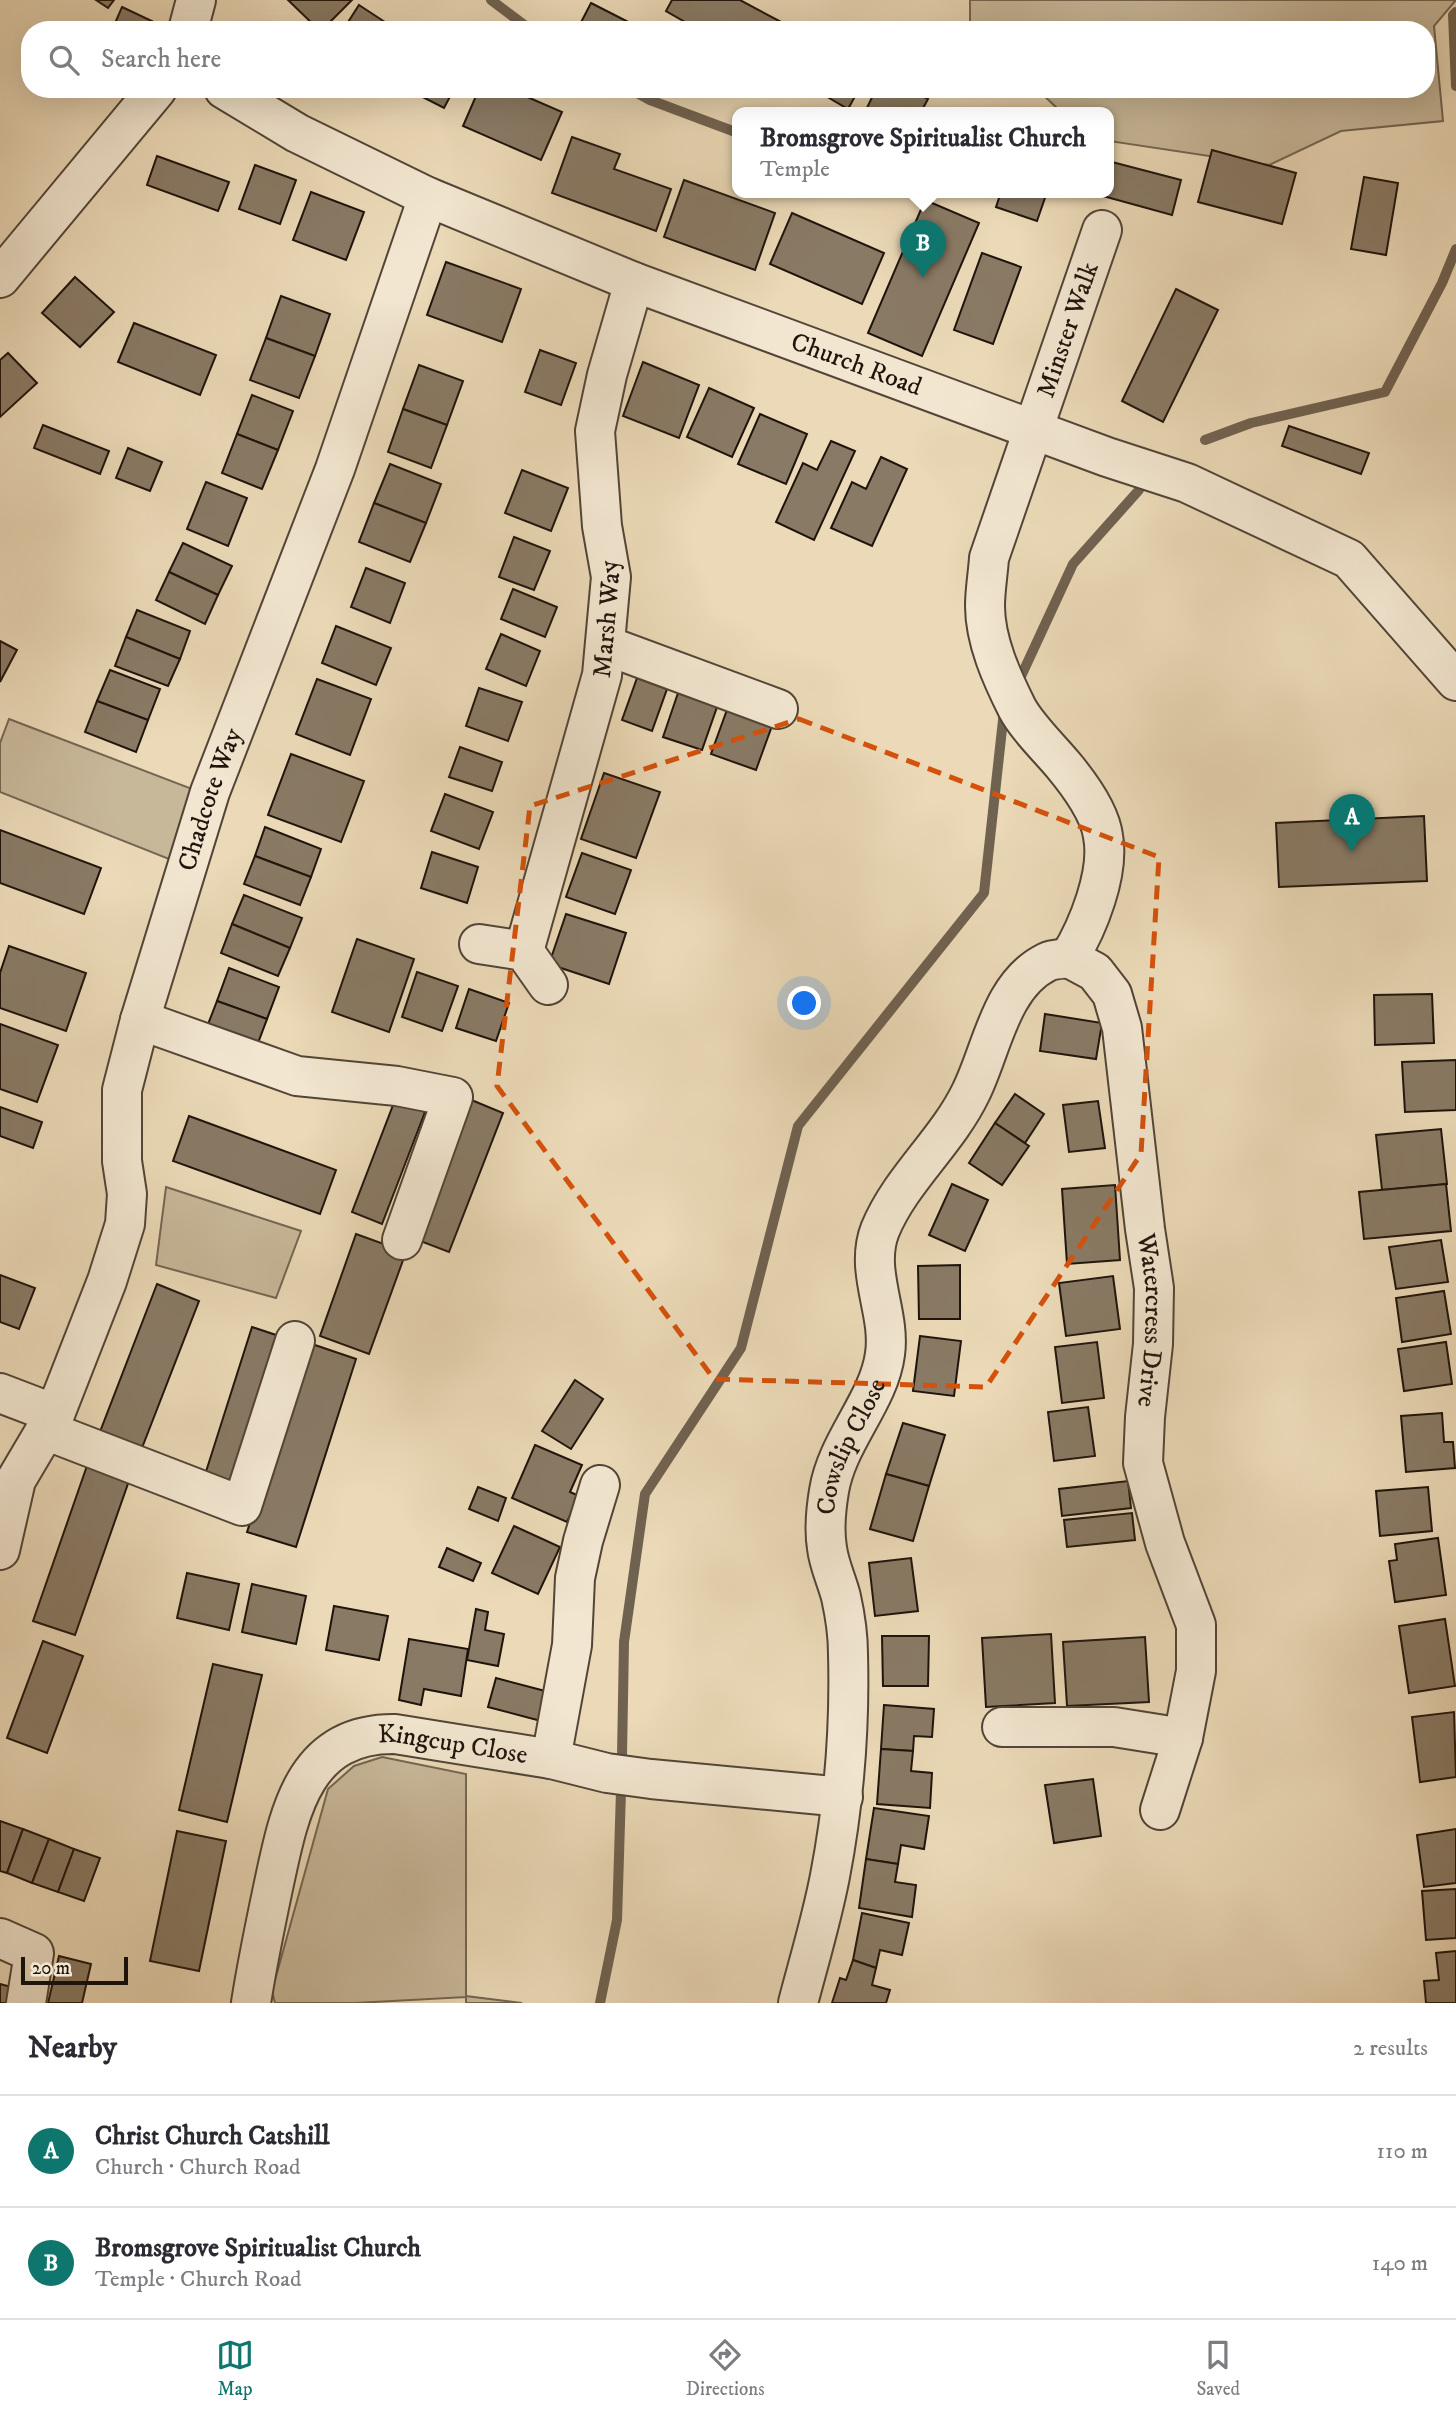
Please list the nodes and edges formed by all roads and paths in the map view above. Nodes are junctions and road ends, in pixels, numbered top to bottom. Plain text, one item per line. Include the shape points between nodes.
1 (197, 0) edge
2 (191, 21) edge
3 (150, 98) edge
4 (239, 98) edge
5 (428, 197) junction
6 (1102, 230) dead end
7 (0, 278) edge
8 (634, 282) junction
9 (1035, 430) junction
10 (605, 645) junction
11 (1456, 681) edge
12 (778, 709) dead end
13 (479, 944) dead end
14 (524, 951) junction
15 (1069, 958) junction
16 (548, 985) dead end
17 (140, 1020) junction
18 (402, 1240) dead end
19 (295, 1342) dead end
20 (0, 1393) edge
21 (50, 1422) junction
22 (600, 1485) dead end
23 (0, 1550) edge
24 (1002, 1727) dead end
25 (1183, 1738) junction
26 (551, 1759) junction
27 (844, 1797) junction
28 (1160, 1810) dead end
29 (0, 1938) edge
30 (26, 2003) edge
31 (251, 2003) edge
32 (798, 2003) edge

1 - 2 street
3 - 7 street
4 - 5 street, Church Road via 297,134
5 - 8 street, Church Road
5 - 17 street, Chadcote Way via 335,468 210,792
6 - 9 street, Minster Walk
8 - 9 street, Church Road
8 - 10 street, Marsh Way via 595,431 611,577
9 - 11 street, Church Road via 1187,483 1349,559
9 - 15 street, Minster Walk via 989,558 985,608 991,646 1018,710 1085,796 1103,836 1102,872 1094,906
10 - 12 street
10 - 14 street, Marsh Way via 602,675
13 - 14 street
14 - 16 street
15 - 25 street, Watercress Drive via 1095,972 1112,994 1122,1028 1154,1288 1143,1463 1165,1543 1196,1625 1196,1671
15 - 27 street, Cowslip Close via 1048,961 1010,998 971,1093 895,1201 879,1233 874,1257 885,1355 836,1462 826,1521 827,1549 842,1600 848,1651
17 - 18 street via 297,1076 453,1097
17 - 21 street, Chadcote Way via 122,1090 125,1224
19 - 21 street via 242,1506
20 - 21 street
21 - 23 street, Chadcote Way via 16,1480
22 - 26 street via 575,1578 572,1645
24 - 25 street via 1114,1727
25 - 28 street, Watercress Drive
26 - 27 street, Kingcup Close via 651,1779
26 - 31 street, Kingcup Close via 395,1734 357,1737 341,1745 313,1769 288,1824
27 - 32 street, Cowslip Close via 830,1878
29 - 30 street via 34,1953

